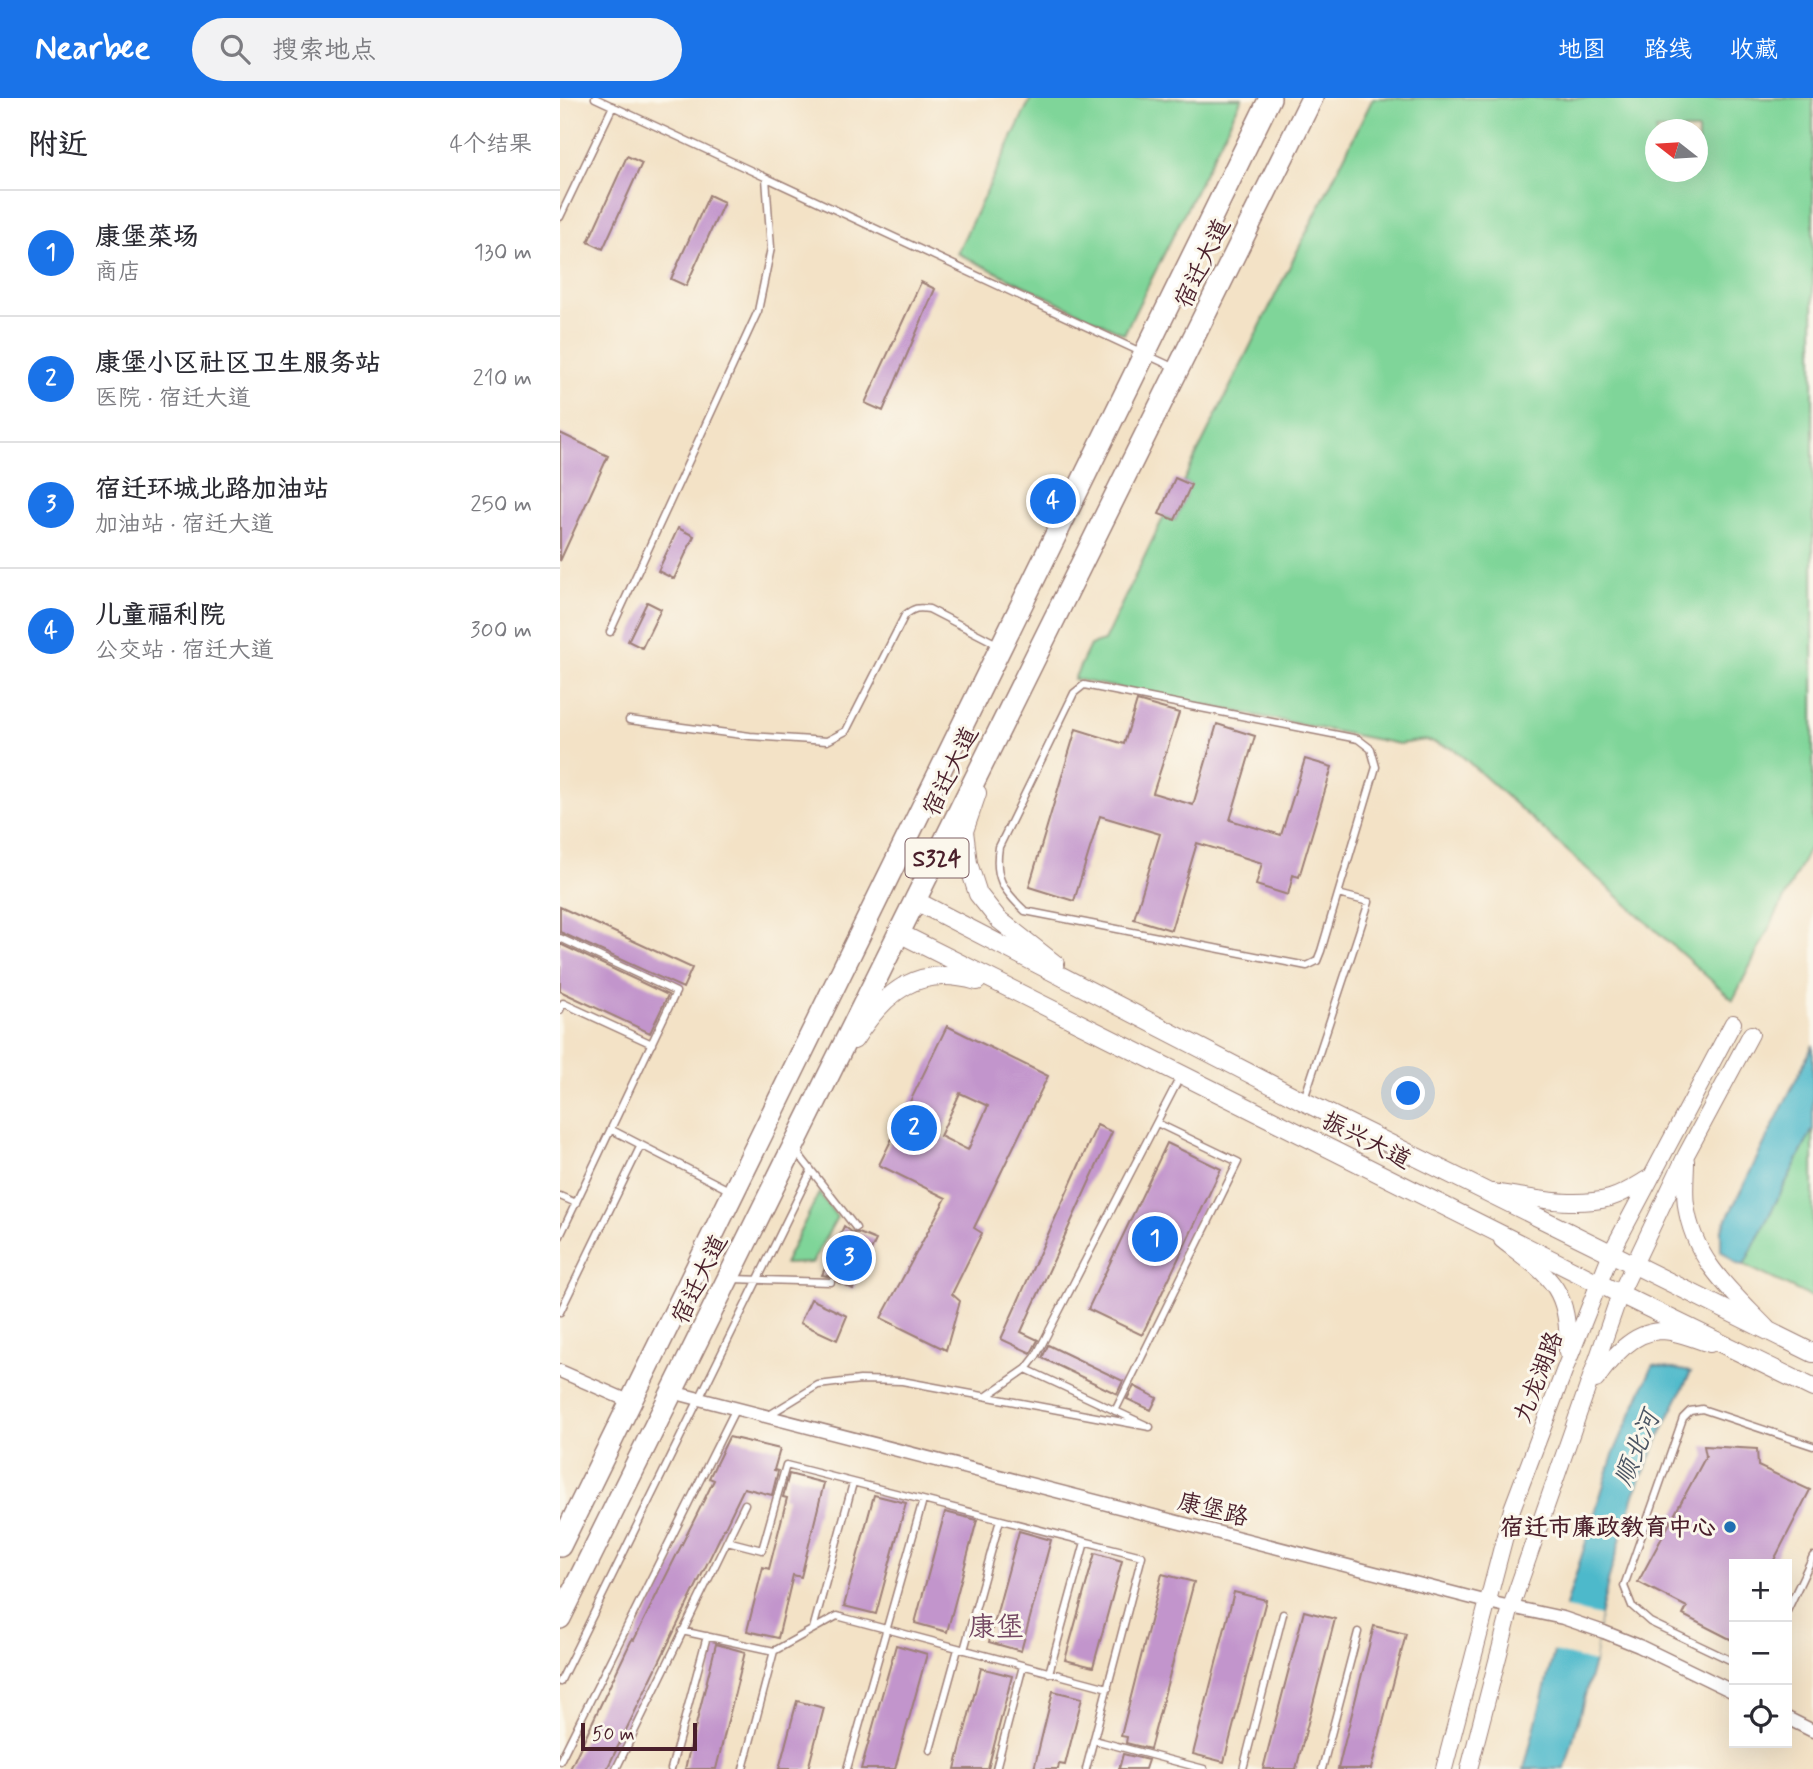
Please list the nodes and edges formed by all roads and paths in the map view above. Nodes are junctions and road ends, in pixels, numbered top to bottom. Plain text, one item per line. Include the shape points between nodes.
1 (595, 98) edge
2 (1270, 98) edge
3 (1312, 98) edge
4 (613, 106) junction
5 (766, 178) junction
6 (560, 218) edge
7 (1144, 354) junction
8 (1178, 370) junction
9 (610, 632) dead end
10 (1002, 647) junction
11 (629, 720) dead end
12 (993, 745) junction
13 (1338, 894) junction
14 (916, 901) junction
15 (900, 933) junction
16 (560, 938) edge
17 (1097, 996) junction
18 (560, 1010) edge
19 (1076, 1021) junction
20 (1732, 1023) dead end
21 (1751, 1034) dead end
22 (652, 1044) junction
23 (1182, 1074) junction
24 (820, 1093) junction
25 (1303, 1101) junction
26 (1157, 1123) junction
27 (612, 1130) junction
28 (641, 1144) junction
29 (793, 1147) junction
30 (1686, 1154) junction
31 (811, 1171) junction
32 (1651, 1177) junction
33 (1486, 1191) junction
34 (734, 1192) junction
35 (560, 1196) edge
36 (576, 1203) junction
37 (1480, 1224) junction
38 (856, 1228) dead end
39 (560, 1236) edge
40 (1611, 1253) junction
41 (1632, 1264) junction
42 (728, 1279) junction
43 (758, 1280) junction
44 (831, 1282) dead end
45 (1598, 1283) junction
46 (1620, 1294) junction
47 (560, 1312) edge
48 (1771, 1332) junction
49 (1737, 1351) junction
50 (1813, 1353) edge
51 (1566, 1366) junction
52 (1026, 1370) junction
53 (560, 1371) edge
54 (1813, 1388) edge
55 (672, 1392) junction
56 (987, 1396) junction
57 (699, 1398) junction
58 (1583, 1400) junction
59 (631, 1402) junction
60 (736, 1408) junction
61 (1115, 1411) junction
62 (767, 1416) junction
63 (1813, 1446) edge
64 (853, 1483) junction
65 (923, 1500) junction
66 (745, 1504) dead end
67 (1000, 1520) junction
68 (727, 1541) junction
69 (1085, 1542) junction
70 (560, 1546) edge
71 (1813, 1556) edge
72 (1792, 1600) edge
73 (1488, 1602) junction
74 (1511, 1607) junction
75 (1283, 1614) dead end
76 (560, 1618) edge
77 (813, 1629) junction
78 (887, 1630) junction
79 (682, 1631) junction
80 (1358, 1632) dead end
81 (707, 1636) junction
82 (961, 1649) junction
83 (774, 1651) junction
84 (1729, 1660) edge
85 (1023, 1666) junction
86 (1049, 1672) junction
87 (560, 1682) edge
88 (1108, 1688) junction
89 (1729, 1690) edge
90 (1792, 1720) edge
91 (1813, 1731) edge
92 (1094, 1740) junction
93 (930, 1750) dead end
94 (1163, 1758) junction
95 (560, 1761) edge
96 (616, 1769) edge
97 (671, 1769) edge
98 (743, 1769) edge
99 (847, 1769) edge
100 (996, 1769) edge
101 (1087, 1769) edge
102 (1160, 1769) edge
103 (1204, 1769) edge
104 (1243, 1769) edge
105 (1322, 1769) edge
106 (1444, 1769) edge
107 (1469, 1769) edge

1 - 4 lane
2 - 7 main road, 宿迁大道 / S324
3 - 8 main road, 宿迁大道 / S324
4 - 5 lane
4 - 6 lane
5 - 7 lane
5 - 9 lane via 771,248 758,311
7 - 8 lane
7 - 10 main road, 宿迁大道 / S324
8 - 12 main road, 宿迁大道 / S324
10 - 11 lane via 917,607 905,615 846,731 827,741
10 - 34 main road, 宿迁大道 / S324
12 - 14 main road, 宿迁大道 / S324
12 - 17 main road via 964,831 978,894 998,919
13 - 13 lane via 1376,767 1371,749 1358,739 1084,685 1068,704 999,847 996,865 1004,888 1025,911 1307,966 1317,961
13 - 25 lane via 1369,902
14 - 15 main road, 宿迁大道 / S324
14 - 17 main road, 振兴大道
15 - 19 main road, 振兴大道
15 - 24 main road, 宿迁大道 / S324
16 - 22 lane via 676,992
17 - 25 main road, 振兴大道
18 - 22 lane via 563,1003
19 - 23 main road, 振兴大道
19 - 24 main road via 957,975 923,976 887,997
20 - 32 street, 九龙湖路
21 - 30 street, 九龙湖路
22 - 27 lane
23 - 26 lane
23 - 37 main road, 振兴大道
24 - 29 main road, 宿迁大道 / S324
25 - 33 main road, 振兴大道
26 - 52 lane
26 - 61 lane via 1238,1162
27 - 28 lane
27 - 36 lane
28 - 34 lane
28 - 47 lane
29 - 31 lane
29 - 42 main road, 宿迁大道 / S324
30 - 41 street, 九龙湖路
30 - 48 street via 1685,1203 1701,1251 1714,1274
31 - 38 lane
31 - 43 lane
32 - 33 street via 1612,1198 1587,1202
32 - 40 street, 九龙湖路
33 - 40 main road, 振兴大道
34 - 59 main road, 宿迁大道 / S324
35 - 36 lane
36 - 39 lane
37 - 45 main road, 振兴大道
37 - 51 street via 1557,1287 1569,1329
40 - 41 main road, 振兴大道
40 - 45 street, 九龙湖路
41 - 46 street, 九龙湖路
41 - 48 main road, 振兴大道
42 - 43 lane
42 - 55 main road, 宿迁大道 / S324
43 - 44 lane
43 - 57 lane
45 - 46 main road, 振兴大道
45 - 51 street, 九龙湖路
46 - 49 main road, 振兴大道
46 - 58 street, 九龙湖路
48 - 50 main road, 振兴大道
49 - 54 main road, 振兴大道
49 - 58 street via 1661,1331 1641,1336 1609,1362
51 - 73 street, 九龙湖路 via 1512,1509
52 - 56 lane
52 - 61 lane
53 - 59 street
55 - 57 street, 康堡路
55 - 76 main road, 宿迁大道 / S324
56 - 61 lane via 1150,1427
56 - 62 lane via 902,1381 860,1380 818,1385
57 - 60 street, 康堡路
57 - 87 lane
58 - 74 street, 九龙湖路
59 - 70 main road, 宿迁大道 / S324
60 - 62 street, 康堡路
60 - 95 lane
62 - 73 street, 康堡路
63 - 84 lane via 1702,1409 1683,1418 1624,1586 1632,1606 1650,1622
64 - 65 lane
64 - 68 lane via 786,1465 762,1550
64 - 77 lane
65 - 67 lane
65 - 78 lane
66 - 68 lane
67 - 69 lane
67 - 82 lane
68 - 79 lane
69 - 86 lane
69 - 88 lane via 1142,1556
71 - 72 lane
73 - 74 street, 康堡路
73 - 106 street, 九龙湖路
74 - 89 street, 康堡路 via 1604,1632
74 - 107 street, 九龙湖路
75 - 104 lane
77 - 78 lane via 836,1616
77 - 83 lane
78 - 82 lane
78 - 99 lane
79 - 81 lane
79 - 96 lane
80 - 105 lane
81 - 83 lane
81 - 97 lane
82 - 85 lane
82 - 93 lane
83 - 98 lane
85 - 86 lane
85 - 100 lane
86 - 88 lane
88 - 92 lane
90 - 91 street
92 - 94 lane
92 - 101 lane
94 - 102 lane
94 - 103 lane

